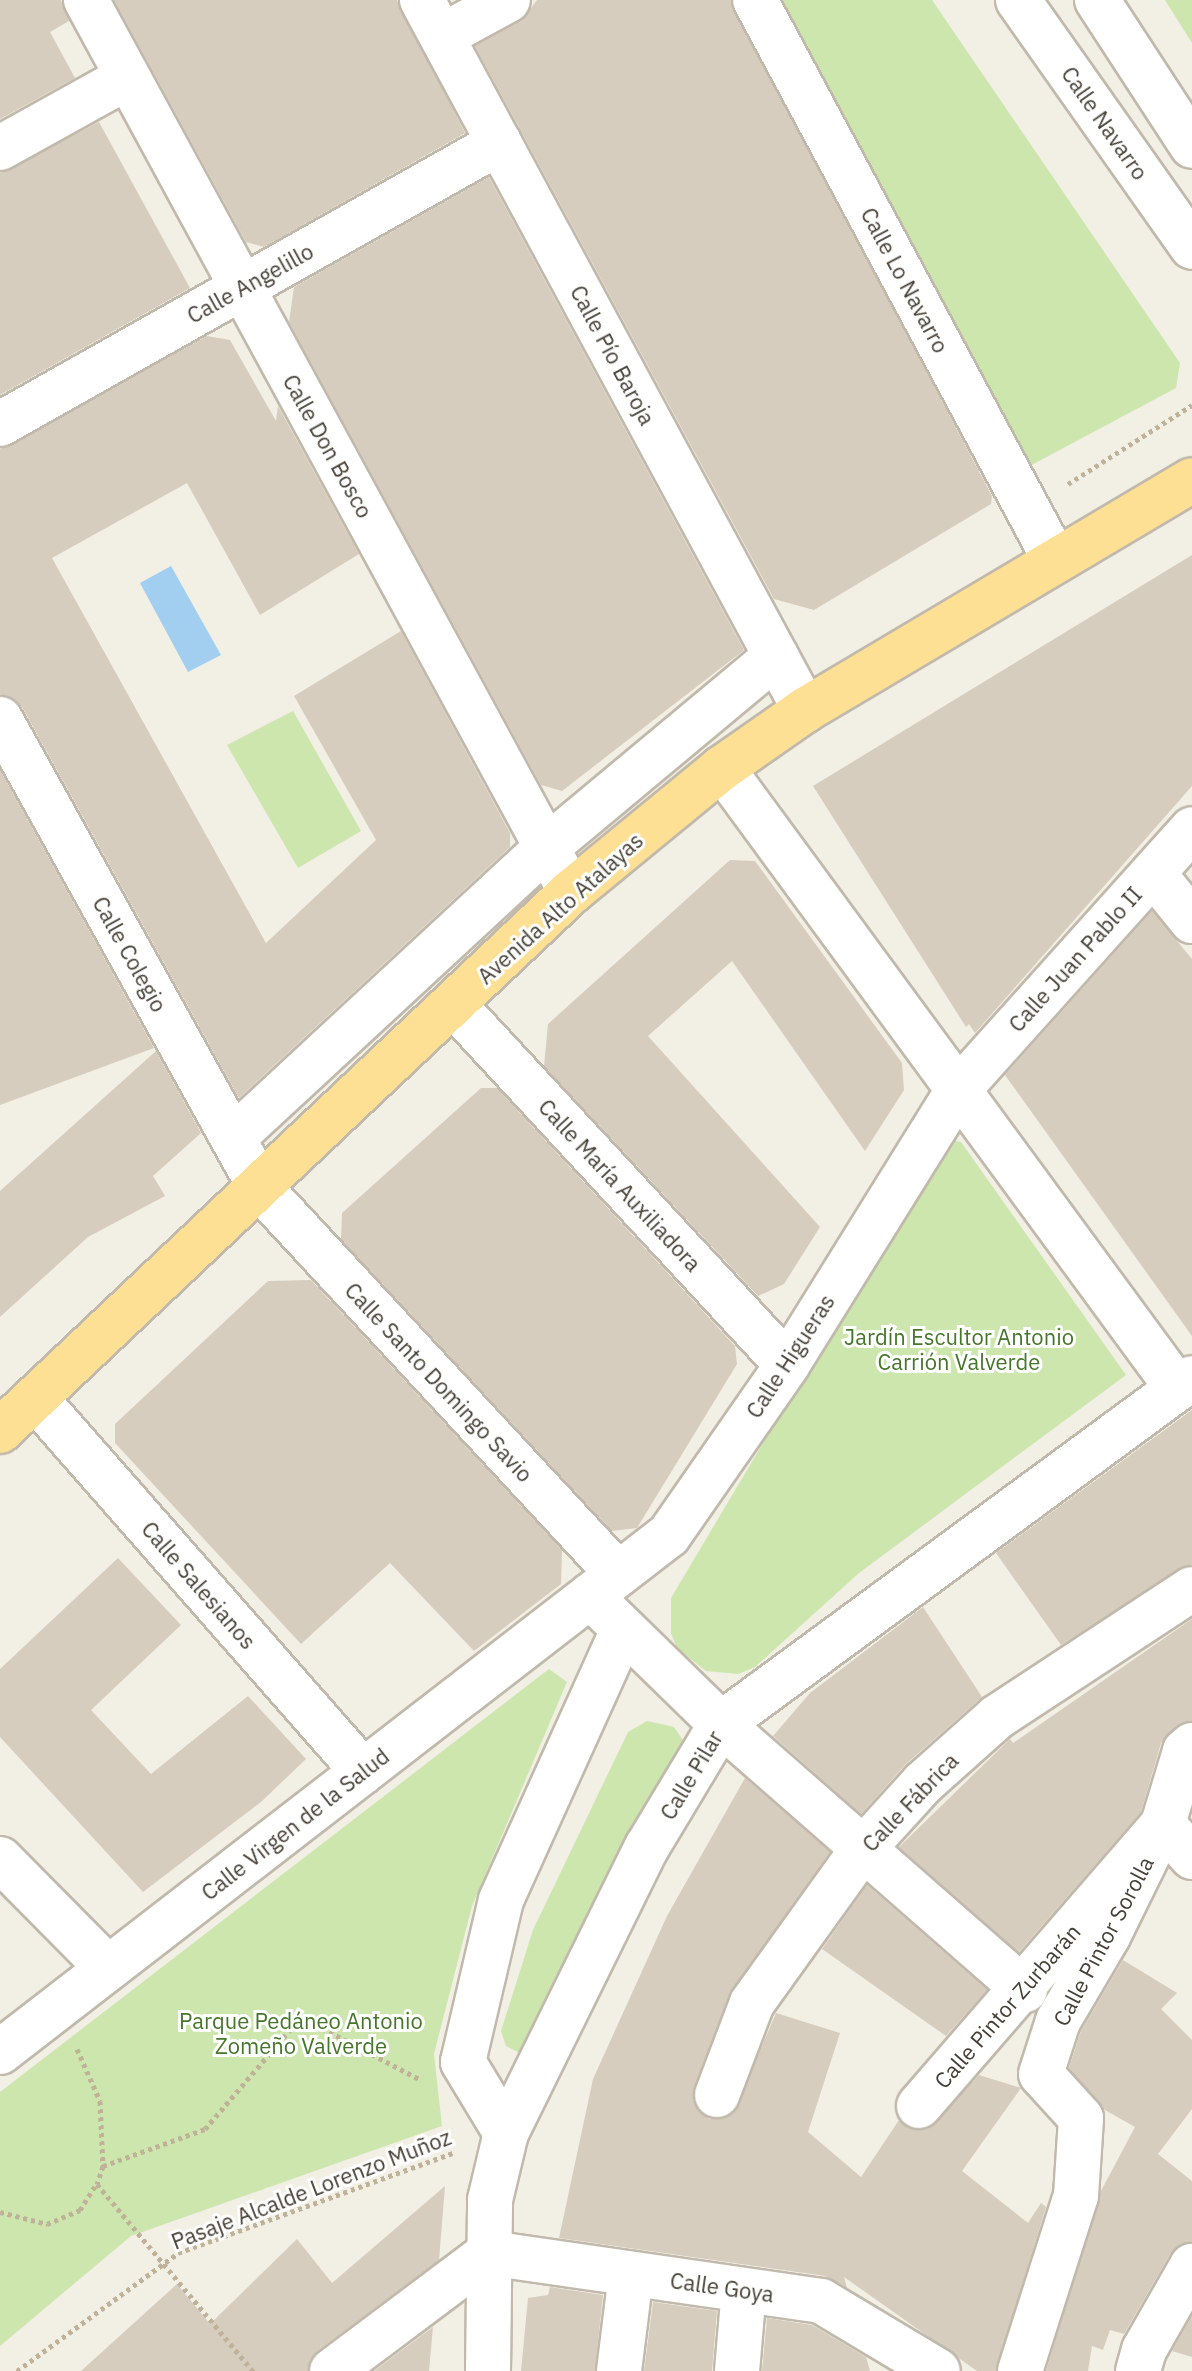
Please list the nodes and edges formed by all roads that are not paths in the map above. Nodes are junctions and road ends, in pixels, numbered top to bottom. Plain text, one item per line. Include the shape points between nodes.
1 (86, 0) edge
2 (508, 0) edge
3 (755, 0) edge
4 (1018, 0) edge
5 (1097, 0) edge
6 (432, 18) edge
7 (128, 77) junction
8 (499, 143) junction
9 (1192, 146) edge
10 (0, 148) edge
11 (1192, 247) edge
12 (243, 287) junction
13 (0, 424) edge
14 (1192, 480) edge
15 (1055, 560) junction
16 (776, 656) junction
17 (805, 710) junction
18 (0, 719) edge
19 (722, 768) junction
20 (1192, 829) edge
21 (547, 847) junction
22 (1153, 873) junction
23 (571, 892) junction
24 (1192, 921) edge
25 (454, 1005) junction
26 (959, 1089) junction
27 (233, 1138) junction
28 (261, 1189) junction
29 (787, 1365) junction
30 (1185, 1384) edge
31 (35, 1398) junction
32 (0, 1431) edge
33 (604, 1585) junction
34 (1192, 1589) edge
35 (622, 1632) junction
36 (721, 1724) junction
37 (1192, 1745) edge
38 (363, 1772) junction
39 (1163, 1824) junction
40 (862, 1850) junction
41 (1192, 1857) edge
42 (0, 1859) edge
43 (108, 1968) junction
44 (1025, 1990) junction
45 (0, 2052) edge
46 (717, 2095) dead end
47 (919, 2106) dead end
48 (506, 2133) junction
49 (489, 2253) junction
50 (1192, 2266) edge
51 (631, 2274) junction
52 (744, 2290) junction
53 (332, 2371) edge
54 (488, 2371) edge
55 (619, 2371) edge
56 (737, 2371) edge
57 (938, 2371) edge
58 (1020, 2371) edge
59 (1138, 2371) edge

1 - 7 street, Calle Don Bosco
2 - 6 street
3 - 15 street, Calle Lo Navarro
4 - 11 street, Calle Navarro
5 - 9 street
6 - 8 street, Calle Pío Baroja
7 - 10 street
7 - 12 street, Calle Don Bosco
8 - 12 street, Calle Angelillo
8 - 16 street, Calle Pío Baroja
12 - 13 street, Calle Angelillo
12 - 21 street, Calle Don Bosco
14 - 15 main road, Avenida Alto Atalayas
15 - 17 main road, Avenida Alto Atalayas
16 - 17 street, Calle Pío Baroja
16 - 21 street
17 - 19 main road, Avenida Alto Atalayas
18 - 27 street, Calle Colegio
19 - 23 main road, Avenida Alto Atalayas
19 - 26 street
20 - 22 street, Calle Juan Pablo II
21 - 23 street, Calle Don Bosco
21 - 27 street
22 - 24 street
22 - 26 street, Calle Juan Pablo II
23 - 25 main road, Avenida Alto Atalayas
25 - 28 main road, Avenida Alto Atalayas
25 - 29 street, Calle María Auxiliadora
26 - 29 street, Calle Higueras
26 - 30 street
27 - 28 street, Calle Colegio
28 - 31 main road, Avenida Alto Atalayas
28 - 33 street, Calle Santo Domingo Savio
29 - 33 street, Calle Higueras via 669,1535
30 - 36 street, Calle Pilar
31 - 32 main road, Avenida Alto Atalayas
31 - 38 street, Calle Salesianos
33 - 35 street, Calle Santo Domingo Savio
33 - 38 street, Calle Virgen de la Salud
34 - 40 street, Calle Fábrica via 997,1717 923,1783
35 - 36 street, Calle Santo Domingo Savio
35 - 48 street via 501,1900 463,2062
36 - 40 street, Calle Santo Domingo Savio
36 - 48 street, Calle Pilar via 647,1847
37 - 39 street, Calle Pintor Zurbarán via 1185,1751
38 - 43 street, Calle Virgen de la Salud
39 - 41 street
39 - 44 street, Calle Pintor Zurbarán
39 - 58 street, Calle Pintor Sorolla via 1108,1936 1058,2021 1041,2074 1081,2118 1076,2196
40 - 44 street, Calle Santo Domingo Savio
40 - 46 street, Calle Fábrica via 752,2003
42 - 43 street
43 - 45 street, Calle Virgen de la Salud
44 - 47 street, Calle Pintor Zurbarán
48 - 49 street, Calle Pilar via 490,2200
49 - 51 street, Calle Goya
49 - 53 street
49 - 54 street, Calle Pilar
50 - 59 street via 1144,2350
51 - 52 street, Calle Goya
51 - 55 street
52 - 56 street
52 - 57 street, Calle Goya via 821,2301

